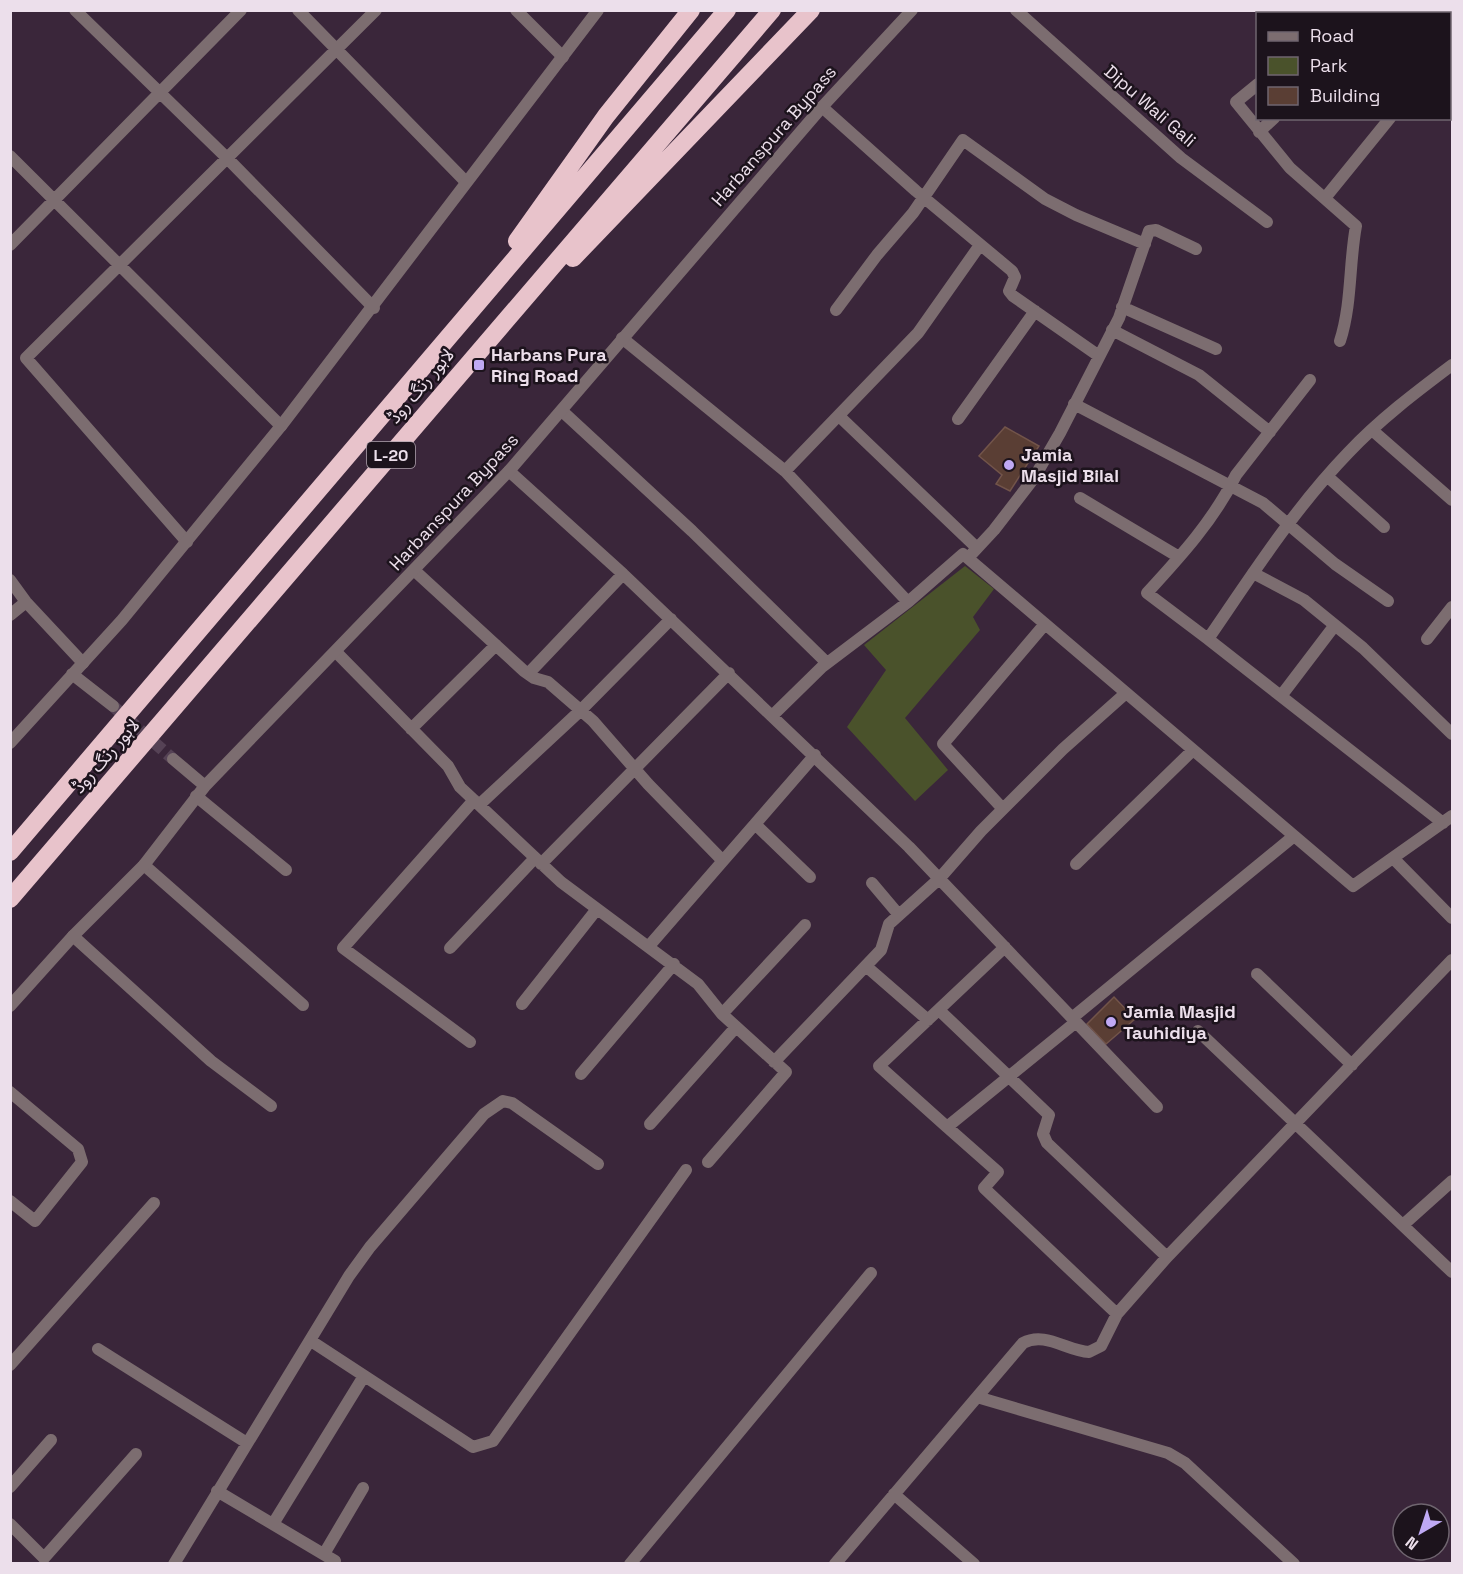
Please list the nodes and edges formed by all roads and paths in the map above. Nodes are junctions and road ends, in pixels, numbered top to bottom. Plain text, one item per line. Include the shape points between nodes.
1 (75, 10) edge
2 (241, 10) edge
3 (298, 10) edge
4 (376, 10) edge
5 (516, 10) edge
6 (598, 10) edge
7 (691, 10) edge
8 (728, 10) edge
9 (772, 10) edge
10 (812, 10) edge
11 (912, 10) edge
12 (1016, 10) edge
13 (338, 49) junction
14 (562, 57) junction
15 (1256, 85) edge
16 (159, 92) junction
17 (822, 107) junction
18 (1272, 120) edge
19 (1388, 120) edge
20 (1259, 132) junction
21 (10, 156) edge
22 (228, 159) junction
23 (466, 182) junction
24 (922, 196) junction
25 (1325, 198) junction
26 (56, 200) junction
27 (1267, 222) dead end
28 (1145, 244) junction
29 (10, 245) edge
30 (980, 245) junction
31 (1196, 249) dead end
32 (121, 263) junction
33 (1122, 307) junction
34 (374, 308) junction
35 (836, 310) dead end
36 (1035, 312) junction
37 (1112, 330) junction
38 (448, 338) junction
39 (621, 338) junction
40 (1340, 341) dead end
41 (1216, 349) dead end
42 (1099, 356) junction
43 (471, 360) junction
44 (1452, 365) edge
45 (1310, 380) dead end
46 (1074, 404) junction
47 (562, 411) junction
48 (839, 416) junction
49 (958, 419) dead end
50 (281, 426) junction
51 (1372, 430) junction
52 (1270, 432) junction
53 (509, 471) junction
54 (785, 471) junction
55 (1328, 477) junction
56 (1231, 486) junction
57 (1080, 498) dead end
58 (1452, 500) edge
59 (1288, 524) junction
60 (1384, 527) dead end
61 (187, 542) junction
62 (977, 548) junction
63 (1179, 557) junction
64 (968, 558) junction
65 (415, 571) junction
66 (1253, 573) junction
67 (623, 574) junction
68 (10, 580) edge
69 (1388, 601) dead end
70 (26, 602) junction
71 (908, 602) junction
72 (1452, 608) edge
73 (10, 615) edge
74 (671, 618) junction
75 (1045, 624) junction
76 (1335, 625) junction
77 (1208, 639) junction
78 (1426, 639) dead end
79 (496, 645) junction
80 (336, 652) junction
81 (83, 663) junction
82 (827, 663) junction
83 (72, 674) junction
84 (528, 674) junction
85 (729, 674) junction
86 (1126, 693) junction
87 (1281, 696) junction
88 (113, 706) tunnel mouth
89 (580, 710) junction
90 (773, 715) junction
91 (411, 729) junction
92 (1452, 734) edge
93 (10, 743) edge
94 (1193, 750) junction
95 (815, 755) junction
96 (173, 759) tunnel mouth
97 (635, 769) junction
98 (205, 786) junction
99 (196, 796) junction
100 (477, 802) junction
101 (1003, 809) junction
102 (1448, 819) edge
103 (755, 824) junction
104 (1294, 836) junction
105 (10, 852) edge
106 (1393, 858) junction
107 (538, 861) junction
108 (723, 861) junction
109 (1076, 864) dead end
110 (144, 865) junction
111 (286, 870) dead end
112 (810, 878) dead end
113 (939, 879) junction
114 (872, 883) dead end
115 (10, 899) edge
116 (597, 909) junction
117 (899, 915) junction
118 (1452, 918) edge
119 (805, 925) dead end
120 (73, 936) junction
121 (649, 946) junction
122 (1005, 947) junction
123 (450, 948) dead end
124 (1452, 960) edge
125 (674, 964) junction
126 (867, 967) junction
127 (1257, 975) dead end
128 (522, 1004) dead end
129 (303, 1005) dead end
130 (10, 1006) edge
131 (939, 1010) junction
132 (722, 1014) junction
133 (928, 1020) junction
134 (1074, 1020) junction
135 (736, 1027) junction
136 (1198, 1031) dead end
137 (470, 1042) dead end
138 (774, 1062) junction
139 (1352, 1065) junction
140 (581, 1074) dead end
141 (1009, 1077) junction
142 (10, 1092) edge
143 (271, 1106) dead end
144 (1157, 1107) dead end
145 (1296, 1123) junction
146 (650, 1124) dead end
147 (947, 1127) junction
148 (708, 1162) dead end
149 (598, 1164) dead end
150 (686, 1170) dead end
151 (1452, 1181) edge
152 (10, 1201) edge
153 (154, 1203) dead end
154 (1403, 1225) junction
155 (1167, 1257) junction
156 (1452, 1272) edge
157 (871, 1273) dead end
158 (1117, 1314) junction
159 (311, 1341) junction
160 (98, 1349) dead end
161 (10, 1365) edge
162 (364, 1376) junction
163 (977, 1397) junction
164 (51, 1440) dead end
165 (247, 1443) junction
166 (136, 1454) dead end
167 (10, 1487) edge
168 (363, 1488) dead end
169 (217, 1491) junction
170 (894, 1494) junction
171 (10, 1524) edge
172 (273, 1524) junction
173 (324, 1554) junction
174 (335, 1561) dead end
175 (174, 1563) edge
176 (630, 1563) edge
177 (835, 1563) edge
178 (974, 1563) edge
179 (1294, 1563) edge

1 - 16 street
2 - 16 street
3 - 13 street
4 - 13 street
5 - 14 street
6 - 14 street
7 - 38 highway via 606,116
8 - 38 highway, لاہور رنگ روڈ / L-20
9 - 43 highway, لاہور رنگ روڈ / L-20
10 - 43 highway via 647,184
11 - 17 street, Harbanspura Bypass
12 - 27 street, Dipu Wali Gali via 1181,158
13 - 22 street
13 - 23 street
14 - 23 street
15 - 20 street via 1236,102
16 - 22 street
16 - 26 street
17 - 24 street
17 - 39 street, Harbanspura Bypass
18 - 20 street
19 - 25 street
20 - 25 street via 1290,168
21 - 26 street
22 - 32 street
22 - 34 street
23 - 34 street
24 - 28 street via 963,140 1045,199
24 - 30 street
24 - 35 street via 913,213
25 - 40 street via 1356,226
26 - 29 street
26 - 32 street
28 - 31 street via 1149,231 1156,230
28 - 33 street
30 - 36 street via 1012,271 1015,277 1009,291
30 - 48 street via 918,333
32 - 50 street
32 - 61 street via 26,358
33 - 37 street
33 - 41 street
34 - 50 street
36 - 42 street
36 - 49 street
37 - 42 street
37 - 52 street via 1199,375
38 - 105 highway, لاہور رنگ روڈ / L-20
39 - 47 street, Harbanspura Bypass
39 - 54 street
42 - 46 street
43 - 115 highway, لاہور رنگ روڈ / L-20
44 - 51 street via 1398,405
45 - 52 street
46 - 56 street
46 - 62 street via 1034,478
47 - 53 street, Harbanspura Bypass
47 - 82 street
48 - 54 street
48 - 62 street
50 - 61 street
51 - 55 street
51 - 58 street
52 - 56 street
53 - 65 street, Harbanspura Bypass
53 - 67 street
54 - 71 street
55 - 59 street
55 - 60 street
56 - 59 street via 1263,503
56 - 63 street
57 - 63 street
59 - 66 street
59 - 69 street via 1335,564
61 - 81 street
62 - 64 street
63 - 77 street via 1147,593
64 - 71 street via 963,554
64 - 75 street
65 - 79 street
65 - 80 street, Harbanspura Bypass
66 - 76 street via 1304,600
66 - 77 street
67 - 74 street
67 - 84 street
68 - 70 street
70 - 73 street
70 - 81 street
71 - 82 street
72 - 78 street
74 - 85 street
74 - 89 street
75 - 86 street
75 - 101 street via 943,744
76 - 87 street
76 - 92 street
77 - 87 street
79 - 84 street
79 - 91 street
80 - 91 street
80 - 98 street, Harbanspura Bypass
81 - 83 street
82 - 90 street
83 - 88 street
83 - 93 street
84 - 89 street via 548,682
85 - 90 street
85 - 97 street
86 - 94 street
86 - 101 street
87 - 102 street
89 - 97 street
89 - 100 street
90 - 95 street
91 - 100 street
94 - 104 street
94 - 109 street
95 - 103 street
95 - 113 street
96 - 98 street
97 - 107 street
97 - 108 street
98 - 99 street, Harbanspura Bypass
99 - 110 street, Harbanspura Bypass
99 - 111 street
100 - 107 street
100 - 137 street via 343,948
101 - 113 street
102 - 106 street
103 - 108 street
103 - 112 street
104 - 106 street via 1353,886
104 - 134 street
106 - 118 street
107 - 116 street
107 - 123 street
108 - 121 street
110 - 120 street, Harbanspura Bypass
110 - 129 street
113 - 117 street
113 - 122 street
114 - 117 street
116 - 121 street
116 - 128 street
117 - 126 street via 889,924 881,950
119 - 132 street
120 - 130 street, Harbanspura Bypass
120 - 143 street via 211,1060
121 - 125 street
122 - 131 street
122 - 134 street
124 - 139 street
125 - 132 street via 698,984
125 - 140 street
126 - 133 street
126 - 138 street
127 - 139 street
131 - 133 street
131 - 141 street
132 - 135 street
133 - 147 street via 879,1066
134 - 141 street
134 - 144 street
135 - 138 street
135 - 146 street
136 - 145 street
138 - 148 street via 786,1072
139 - 145 street
141 - 147 street
141 - 155 street via 1049,1115 1043,1134 1047,1143
142 - 152 street via 78,1149 82,1162 35,1221
145 - 154 street
145 - 155 street
147 - 158 street via 998,1172 984,1188
149 - 159 street via 512,1103 503,1101 495,1105 370,1247
150 - 162 street via 492,1442 473,1447
151 - 154 street
153 - 161 street
154 - 156 street
155 - 158 street
157 - 176 street
158 - 163 street via 1095,1351 1083,1352 1046,1340 1023,1343
159 - 162 street
159 - 165 street
160 - 165 street
162 - 172 street
163 - 170 street
163 - 179 street via 1168,1453 1185,1463
164 - 167 street
165 - 169 street
166 - 171 street via 44,1558
168 - 173 street
169 - 172 street
169 - 175 street
170 - 177 street
170 - 178 street
172 - 173 street
173 - 174 street

